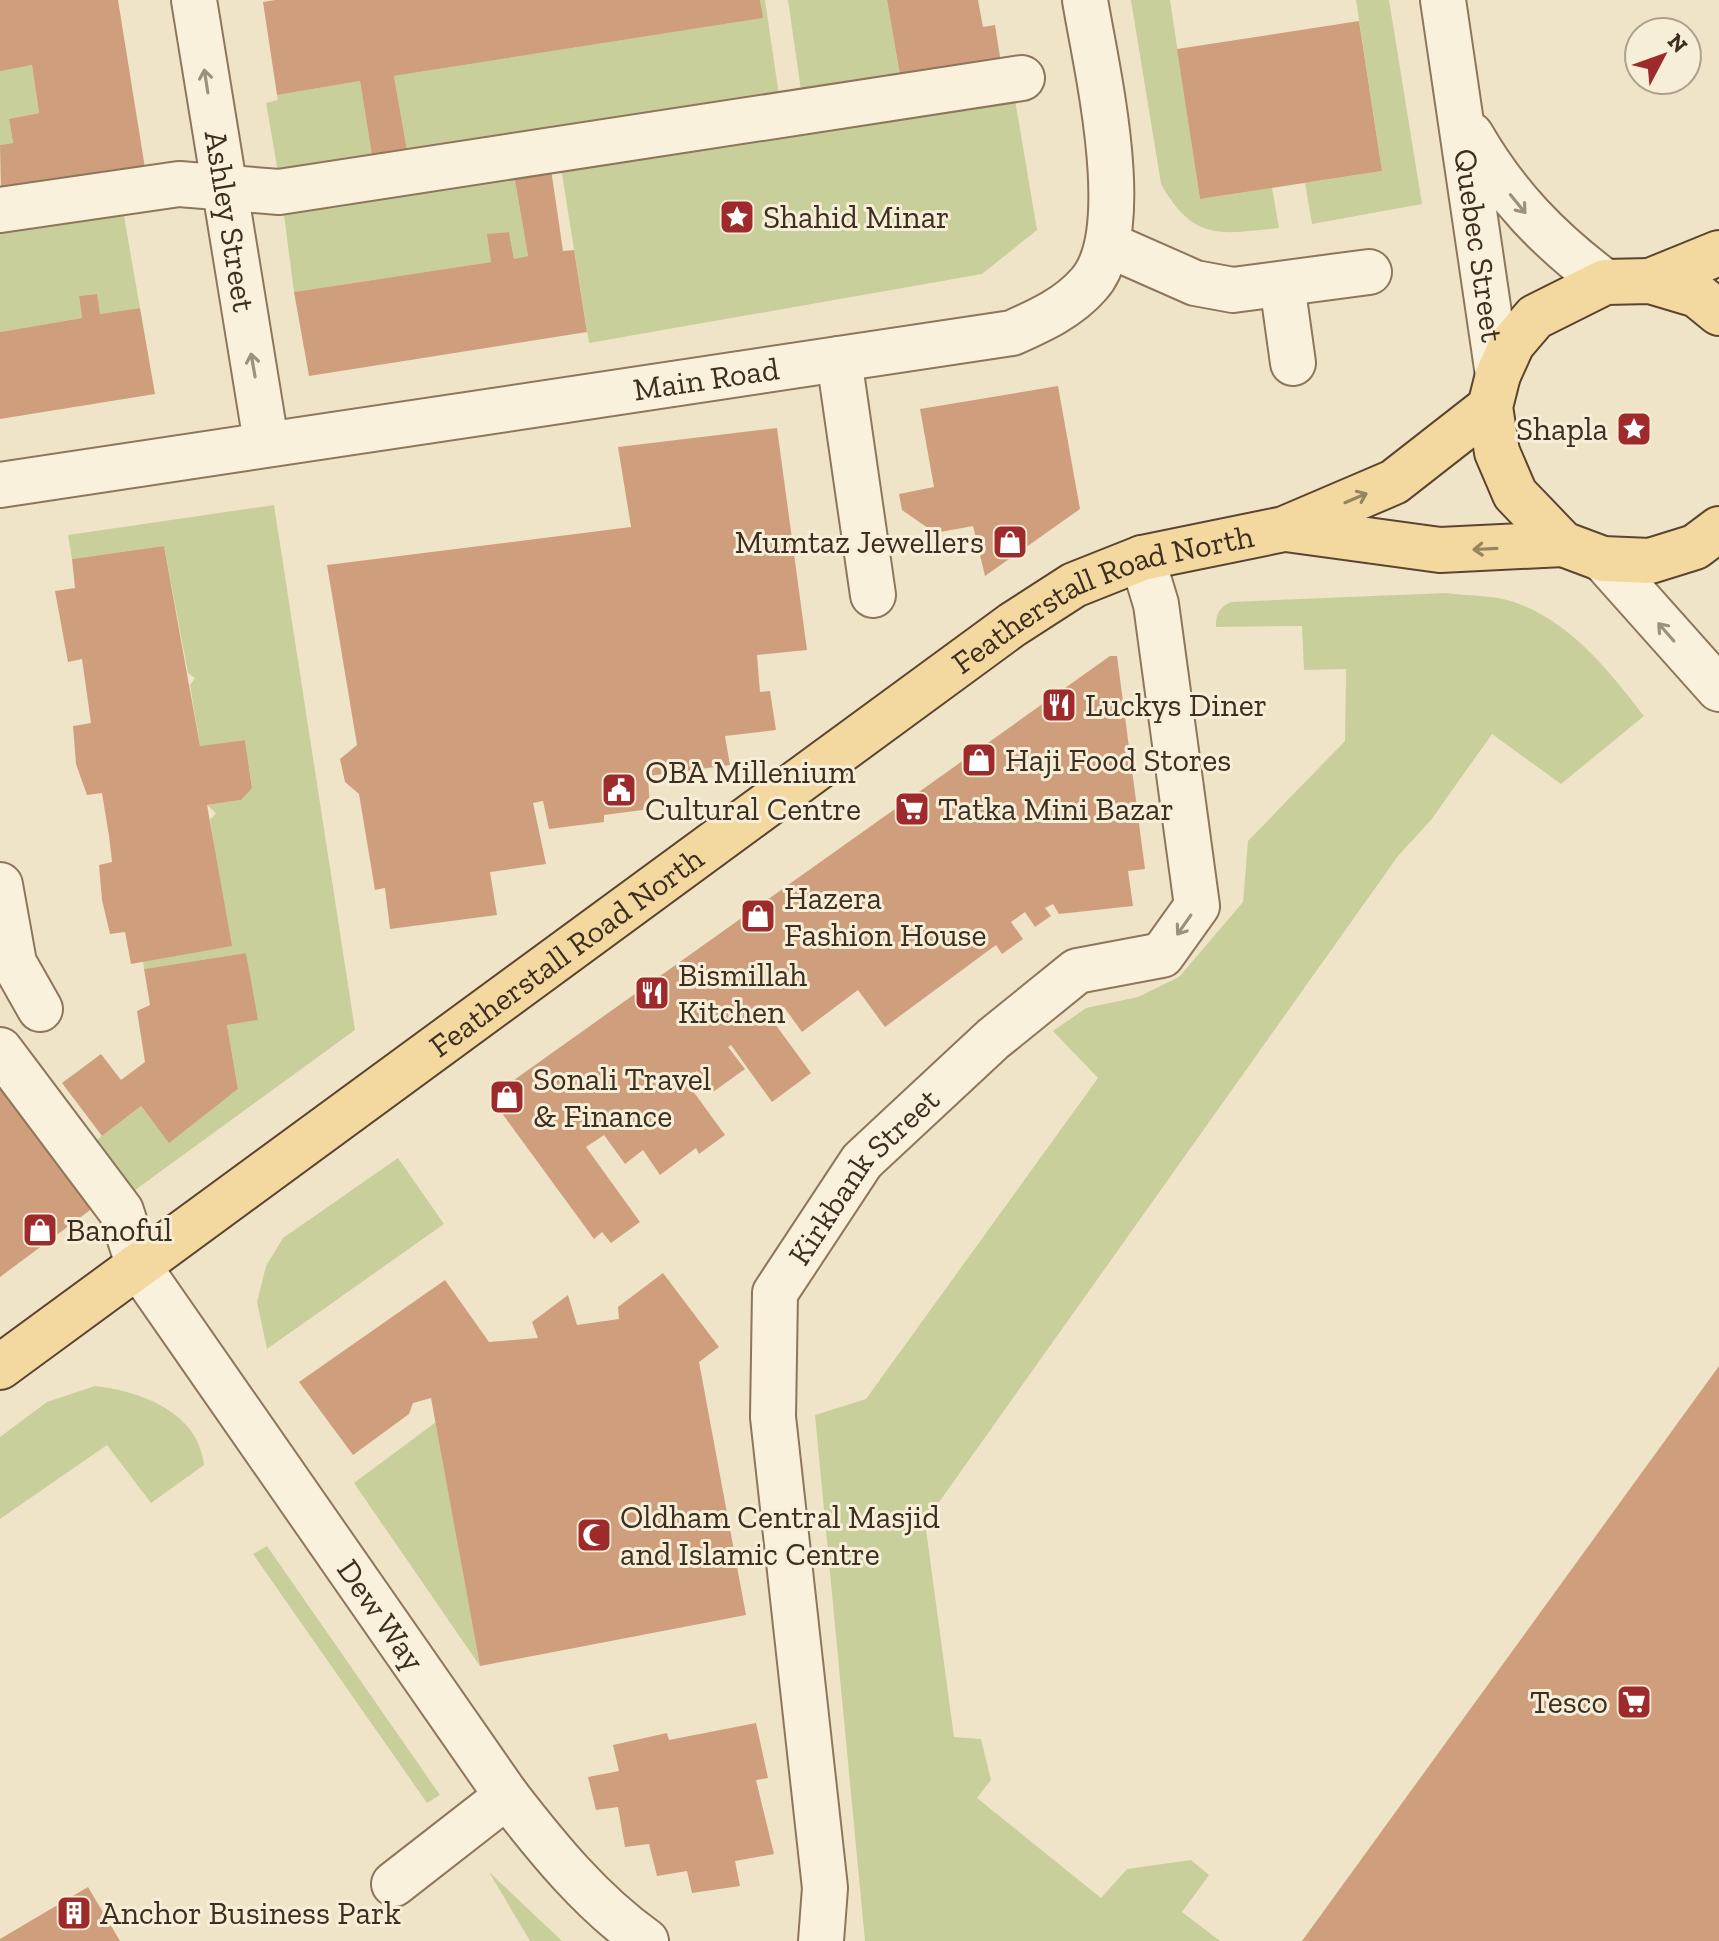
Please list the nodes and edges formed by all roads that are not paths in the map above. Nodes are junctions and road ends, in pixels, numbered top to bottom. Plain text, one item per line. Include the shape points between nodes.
1 (194, 0) edge
2 (1085, 0) edge
3 (1443, 0) edge
4 (1022, 78) dead end
5 (1460, 115) junction
6 (223, 190) junction
7 (0, 210) edge
8 (1109, 245) junction
9 (1719, 253) edge
10 (1369, 272) dead end
11 (1650, 281) junction
12 (1605, 282) junction
13 (1282, 284) junction
14 (1719, 313) edge
15 (839, 359) junction
16 (1293, 363) dead end
17 (1494, 391) junction
18 (266, 442) junction
19 (0, 485) edge
20 (1284, 529) junction
21 (1719, 529) edge
22 (1563, 544) junction
23 (1142, 558) junction
24 (1603, 559) junction
25 (873, 595) dead end
26 (1719, 689) edge
27 (0, 885) edge
28 (40, 1009) dead end
29 (0, 1050) edge
30 (139, 1267) junction
31 (0, 1367) edge
32 (507, 1796) junction
33 (394, 1884) dead end
34 (646, 1941) edge
35 (821, 1941) edge

6 -> 1 street, Ashley Street
2 - 8 street via 1113,191
3 - 5 street, Quebec Street
4 - 6 street via 279,192
5 -> 12 street, Quebec Street via 1493,173 1536,226
5 - 17 street, Quebec Street
6 - 7 street via 179,184
18 -> 6 street, Ashley Street
8 - 13 street via 1195,283 1233,290
8 - 15 street, Main Road via 1083,290 1056,314 1012,333
9 - 11 main road
10 - 13 street
11 - 12 main road
11 - 14 main road via 1697,295
12 - 17 main road via 1535,317 1512,344
13 - 16 street
15 - 18 street, Main Road
15 - 25 street
20 -> 17 main road, Featherstall Road North via 1394,482
17 - 22 main road via 1497,452 1515,494
18 - 19 street, Main Road
22 -> 20 main road, Featherstall Road North via 1440,550
20 - 23 main road, Featherstall Road North
21 - 24 main road via 1695,547 1650,561
22 - 24 main road
23 - 30 main road, Featherstall Road North via 1074,585 1012,625
23 -> 35 street, Kirkbank Street via 1156,604 1197,906 1162,955 1077,971 993,1039 862,1161 775,1293 773,1417 825,1888
26 -> 24 street
27 - 28 street via 14,963
29 - 30 street, Dew Way via 121,1211
30 - 31 main road, Featherstall Road North
30 - 32 street, Dew Way
32 - 33 street
32 - 34 street, Dew Way via 550,1852 620,1923

